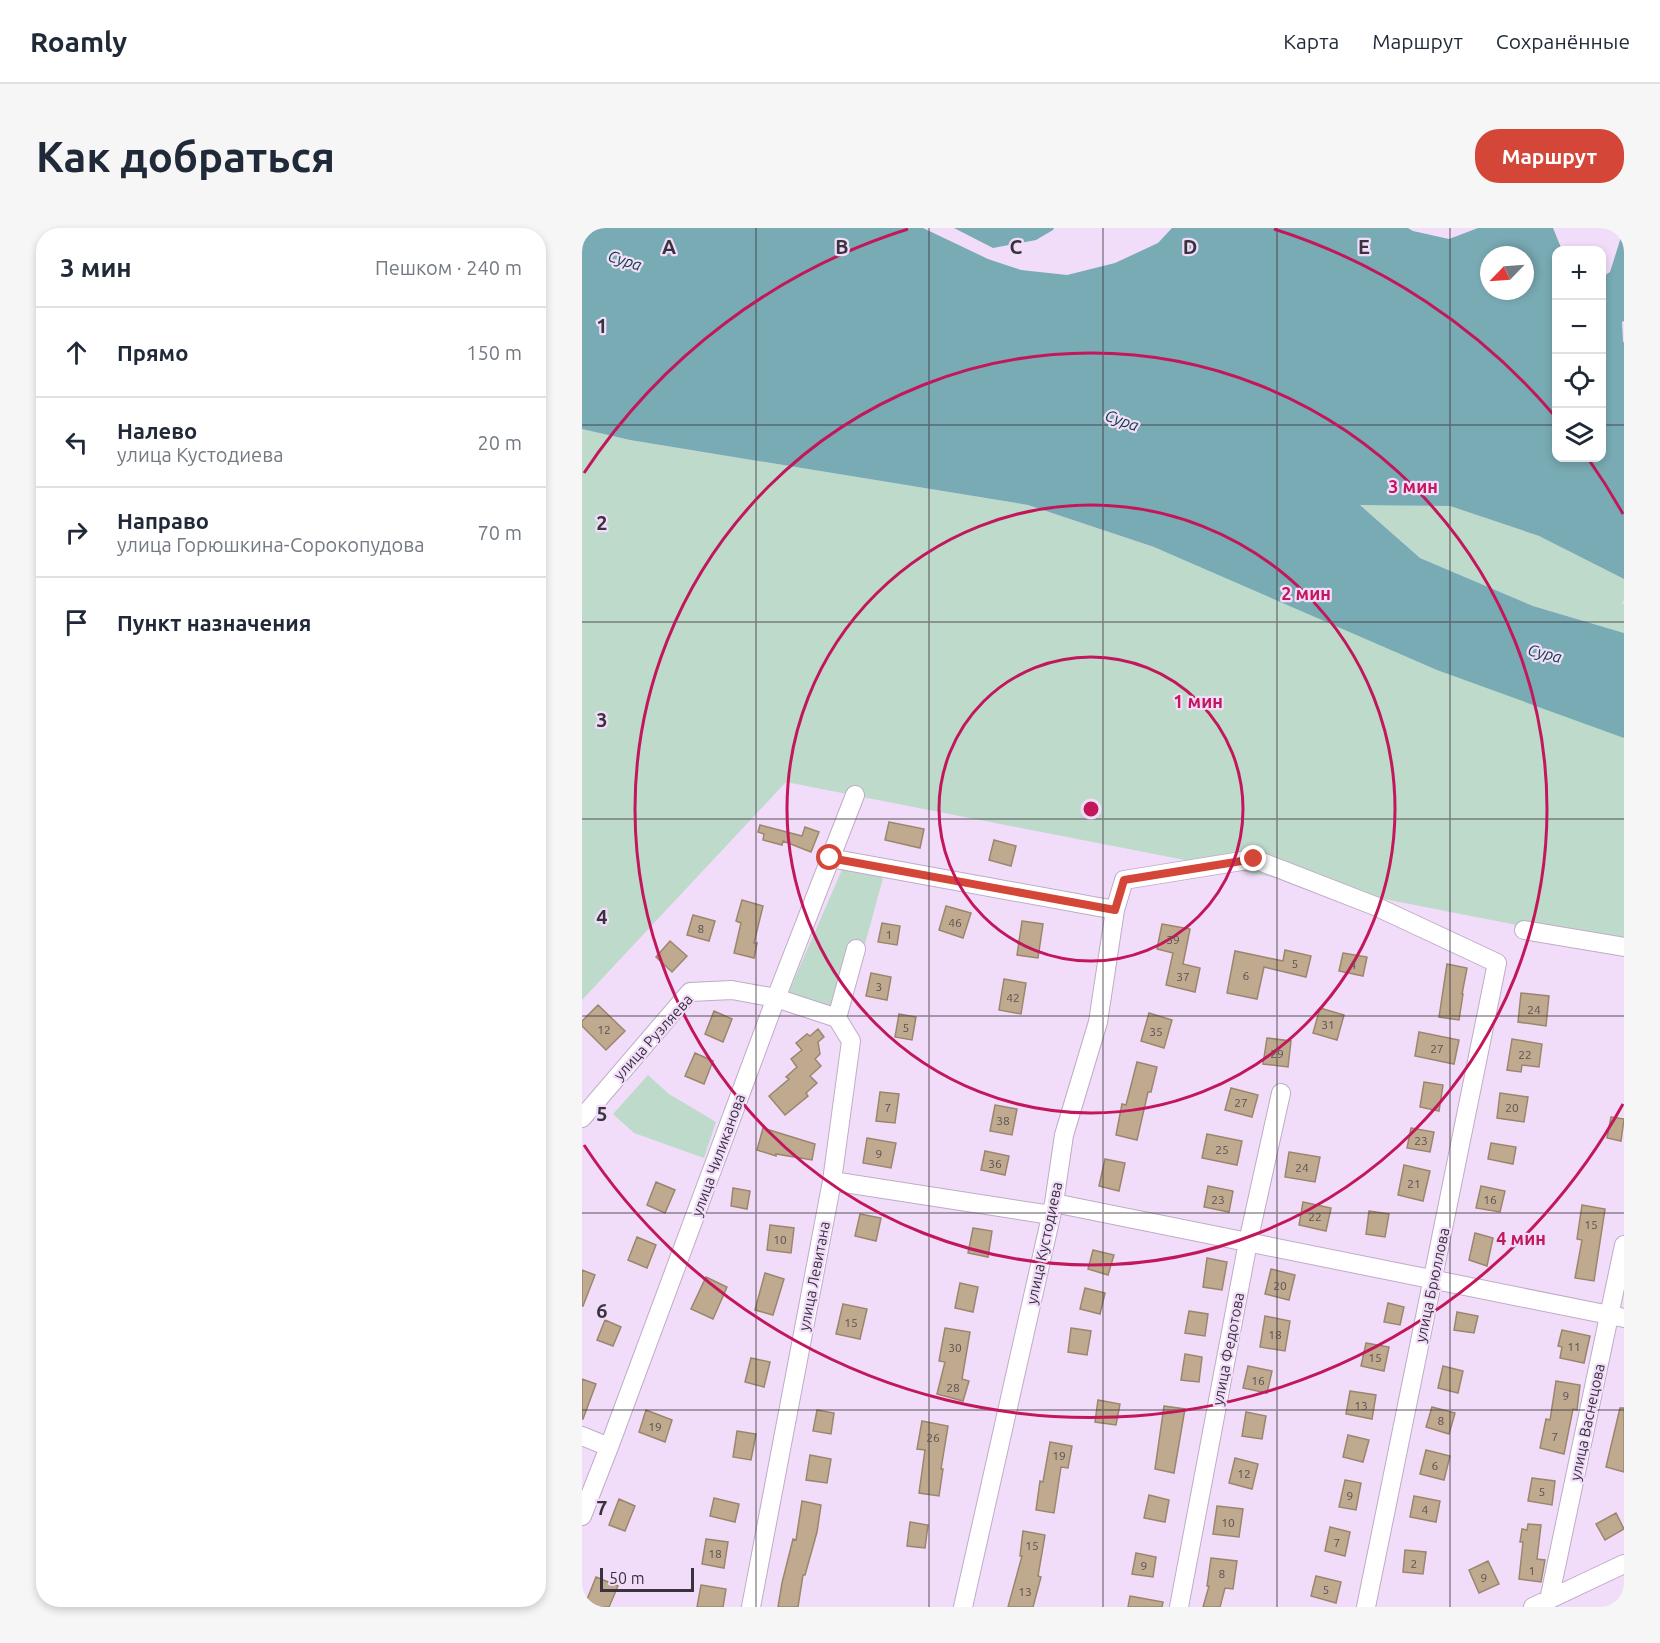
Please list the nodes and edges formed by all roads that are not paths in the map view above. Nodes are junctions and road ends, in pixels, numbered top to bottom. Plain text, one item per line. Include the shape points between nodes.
1 (855, 795) dead end
2 (830, 858) junction
3 (1115, 910) junction
4 (1524, 930) dead end
5 (1624, 947) edge
6 (856, 949) dead end
7 (1497, 963) joint
8 (776, 998) junction
9 (837, 1018) junction
10 (1281, 1093) dead end
11 (582, 1118) edge
12 (832, 1181) junction
13 (1052, 1209) junction
14 (1248, 1242) junction
15 (1624, 1245) edge
16 (1433, 1279) junction
17 (1617, 1316) edge
18 (582, 1436) edge
19 (609, 1447) junction
20 (582, 1516) edge
21 (1624, 1564) edge
22 (1541, 1603) edge
23 (751, 1607) edge
24 (963, 1607) edge
25 (1179, 1607) edge
26 (1366, 1607) edge

1 - 2 street, улица Чиликанова
2 - 3 street
2 - 8 street, улица Чиликанова
3 - 7 street, улица Кустодиева via 1124,880 1254,859 1375,906
3 - 13 street, улица Кустодиева via 1098,1022 1064,1135
4 - 5 street
6 - 9 street
7 - 16 street, улица Брюллова
8 - 9 street, улица Рузляева
8 - 11 street, улица Рузляева via 732,990 690,992
8 - 19 street, улица Чиликанова
9 - 12 street, улица Левитана via 851,1041
10 - 14 street, улица Федотова
12 - 13 street
12 - 23 street, улица Левитана
13 - 14 street
13 - 24 street, улица Кустодиева
14 - 16 street
14 - 25 street, улица Федотова
15 - 17 street, улица Васнецова
16 - 17 street
16 - 26 street, улица Брюллова
17 - 22 street, улица Васнецова
18 - 19 street
19 - 20 street, улица Чиликанова
21 - 22 street

